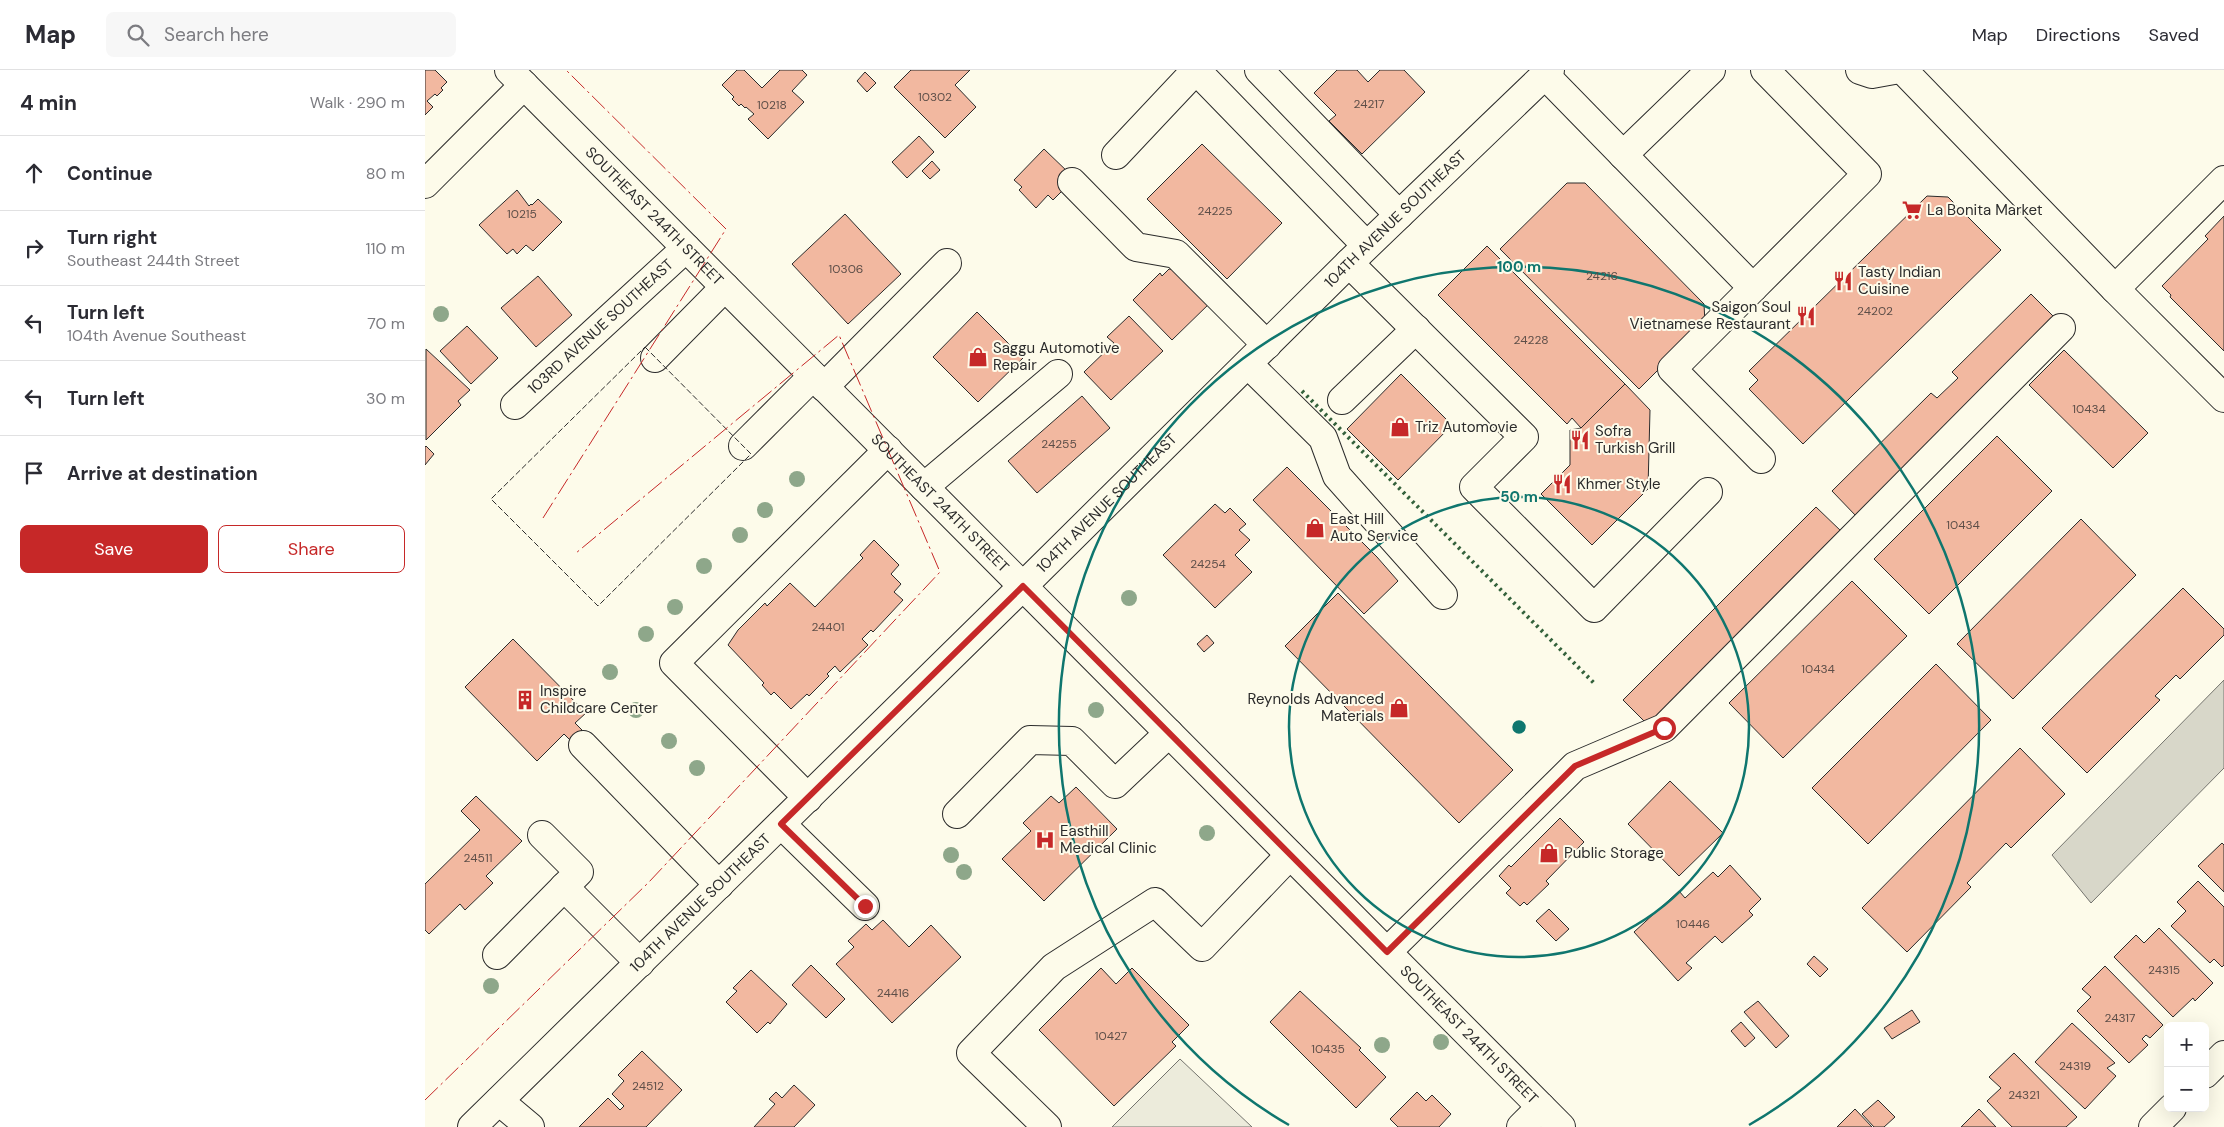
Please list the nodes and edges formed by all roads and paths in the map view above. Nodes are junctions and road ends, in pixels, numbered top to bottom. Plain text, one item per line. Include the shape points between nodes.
1 (1196, 70) edge
2 (1259, 70) edge
3 (1711, 70) edge
4 (1765, 70) edge
5 (1860, 70) edge
6 (1894, 70) edge
7 (1903, 70) edge
8 (1547, 72) edge
9 (517, 77) edge
10 (1116, 154) dead end
11 (1623, 155) junction
12 (2224, 180) edge
13 (1072, 182) dead end
14 (425, 184) edge
15 (1399, 215) junction
16 (686, 248) junction
17 (1358, 254) junction
18 (947, 263) dead end
19 (725, 287) junction
20 (1753, 288) junction
21 (2115, 289) junction
22 (2061, 328) dead end
23 (1415, 329) junction
24 (1267, 345) junction
25 (655, 358) dead end
26 (1248, 364) junction
27 (1058, 374) dead end
28 (819, 381) junction
29 (2224, 398) edge
30 (1343, 400) dead end
31 (515, 405) dead end
32 (743, 446) dead end
33 (888, 450) junction
34 (1761, 459) dead end
35 (924, 487) junction
36 (1708, 492) dead end
37 (1023, 586) junction
38 (1443, 595) dead end
39 (1169, 733) junction
40 (583, 745) dead end
41 (808, 798) junction
42 (957, 814) dead end
43 (781, 824) junction
44 (542, 835) dead end
45 (1291, 855) junction
46 (719, 885) junction
47 (564, 887) junction
48 (865, 906) dead end
49 (1387, 952) junction
50 (497, 955) dead end
51 (640, 963) junction
52 (2224, 1055) edge
53 (2209, 1070) edge
54 (499, 1101) junction
55 (1541, 1107) junction
56 (2168, 1112) edge
57 (472, 1127) edge
58 (530, 1127) edge
59 (1047, 1127) edge
60 (1521, 1127) edge
61 (1561, 1127) edge
62 (2153, 1127) edge

1 - 10 street
1 - 17 street
2 - 15 street
3 - 11 street
4 - 20 street via 1867,174
5 - 6 street via 1872,74
7 - 21 street
8 - 11 street
8 - 15 street, 104TH AVENUE SOUTHEAST
9 - 14 street
9 - 16 street, SOUTHEAST 244TH STREET
11 - 20 street
12 - 21 street
13 - 24 street via 1136,247 1177,254
15 - 17 street, 104TH AVENUE SOUTHEAST
16 - 19 street, SOUTHEAST 244TH STREET
16 - 31 street, 103RD AVENUE SOUTHEAST
17 - 23 street
17 - 24 street, 104TH AVENUE SOUTHEAST
18 - 28 street
19 - 25 street
19 - 28 street, SOUTHEAST 244TH STREET
20 - 34 street via 1671,369
21 - 29 street
22 - 49 street via 1664,728 1575,766
23 - 30 street
23 - 36 street via 1524,437 1475,486 1594,608
24 - 26 street, 104TH AVENUE SOUTHEAST
26 - 37 street, 104TH AVENUE SOUTHEAST
26 - 38 street via 1323,438 1337,476
27 - 35 street
28 - 32 street
28 - 33 street, SOUTHEAST 244TH STREET
33 - 35 street, SOUTHEAST 244TH STREET
33 - 41 street via 673,663
35 - 37 street, SOUTHEAST 244TH STREET
37 - 39 street, SOUTHEAST 244TH STREET
37 - 41 street, 104TH AVENUE SOUTHEAST
39 - 42 street via 1115,784 1073,740 1030,740
39 - 45 street, SOUTHEAST 244TH STREET
40 - 46 street
41 - 43 street, 104TH AVENUE SOUTHEAST
43 - 46 street, 104TH AVENUE SOUTHEAST
43 - 48 street
44 - 47 street via 579,872
45 - 49 street, SOUTHEAST 244TH STREET
45 - 59 street via 1202,947 1155,902 1054,967 971,1053
46 - 51 street, 104TH AVENUE SOUTHEAST
47 - 50 street
47 - 51 street
49 - 55 street, SOUTHEAST 244TH STREET
51 - 54 street, 104TH AVENUE SOUTHEAST
52 - 53 street
54 - 57 street, 104TH AVENUE SOUTHEAST
54 - 58 street
55 - 60 street
55 - 61 street, SOUTHEAST 244TH STREET
56 - 62 street

